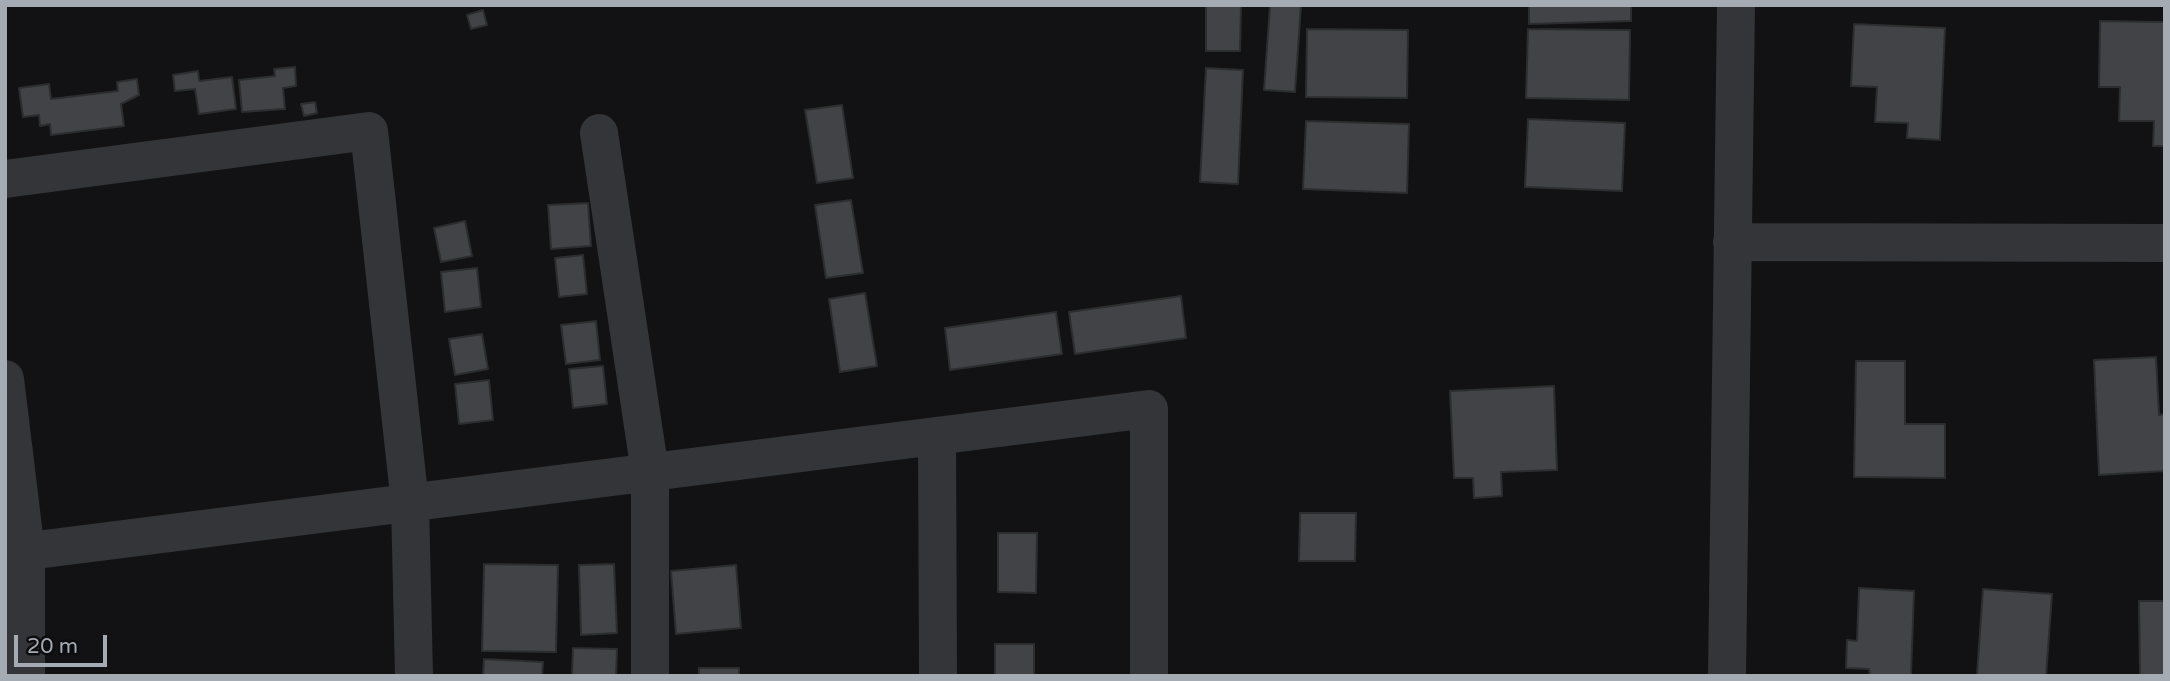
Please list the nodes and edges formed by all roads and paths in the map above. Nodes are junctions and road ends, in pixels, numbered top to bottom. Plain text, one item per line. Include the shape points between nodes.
1 (1736, 5) edge
2 (599, 133) dead end
3 (5, 178) edge
4 (1732, 242) junction
5 (2165, 243) edge
6 (5, 379) edge
7 (937, 436) junction
8 (650, 472) junction
9 (410, 503) junction
10 (16, 553) edge
11 (26, 676) edge
12 (414, 676) edge
13 (650, 676) edge
14 (938, 676) edge
15 (1149, 676) edge
16 (1727, 676) edge

1 - 4 street
2 - 8 street
3 - 9 street via 369,131
4 - 5 street
4 - 16 street
6 - 10 street
7 - 8 street
7 - 14 street
7 - 15 street via 1149,409
8 - 9 street
8 - 13 street
9 - 10 street
9 - 12 street
10 - 11 street

